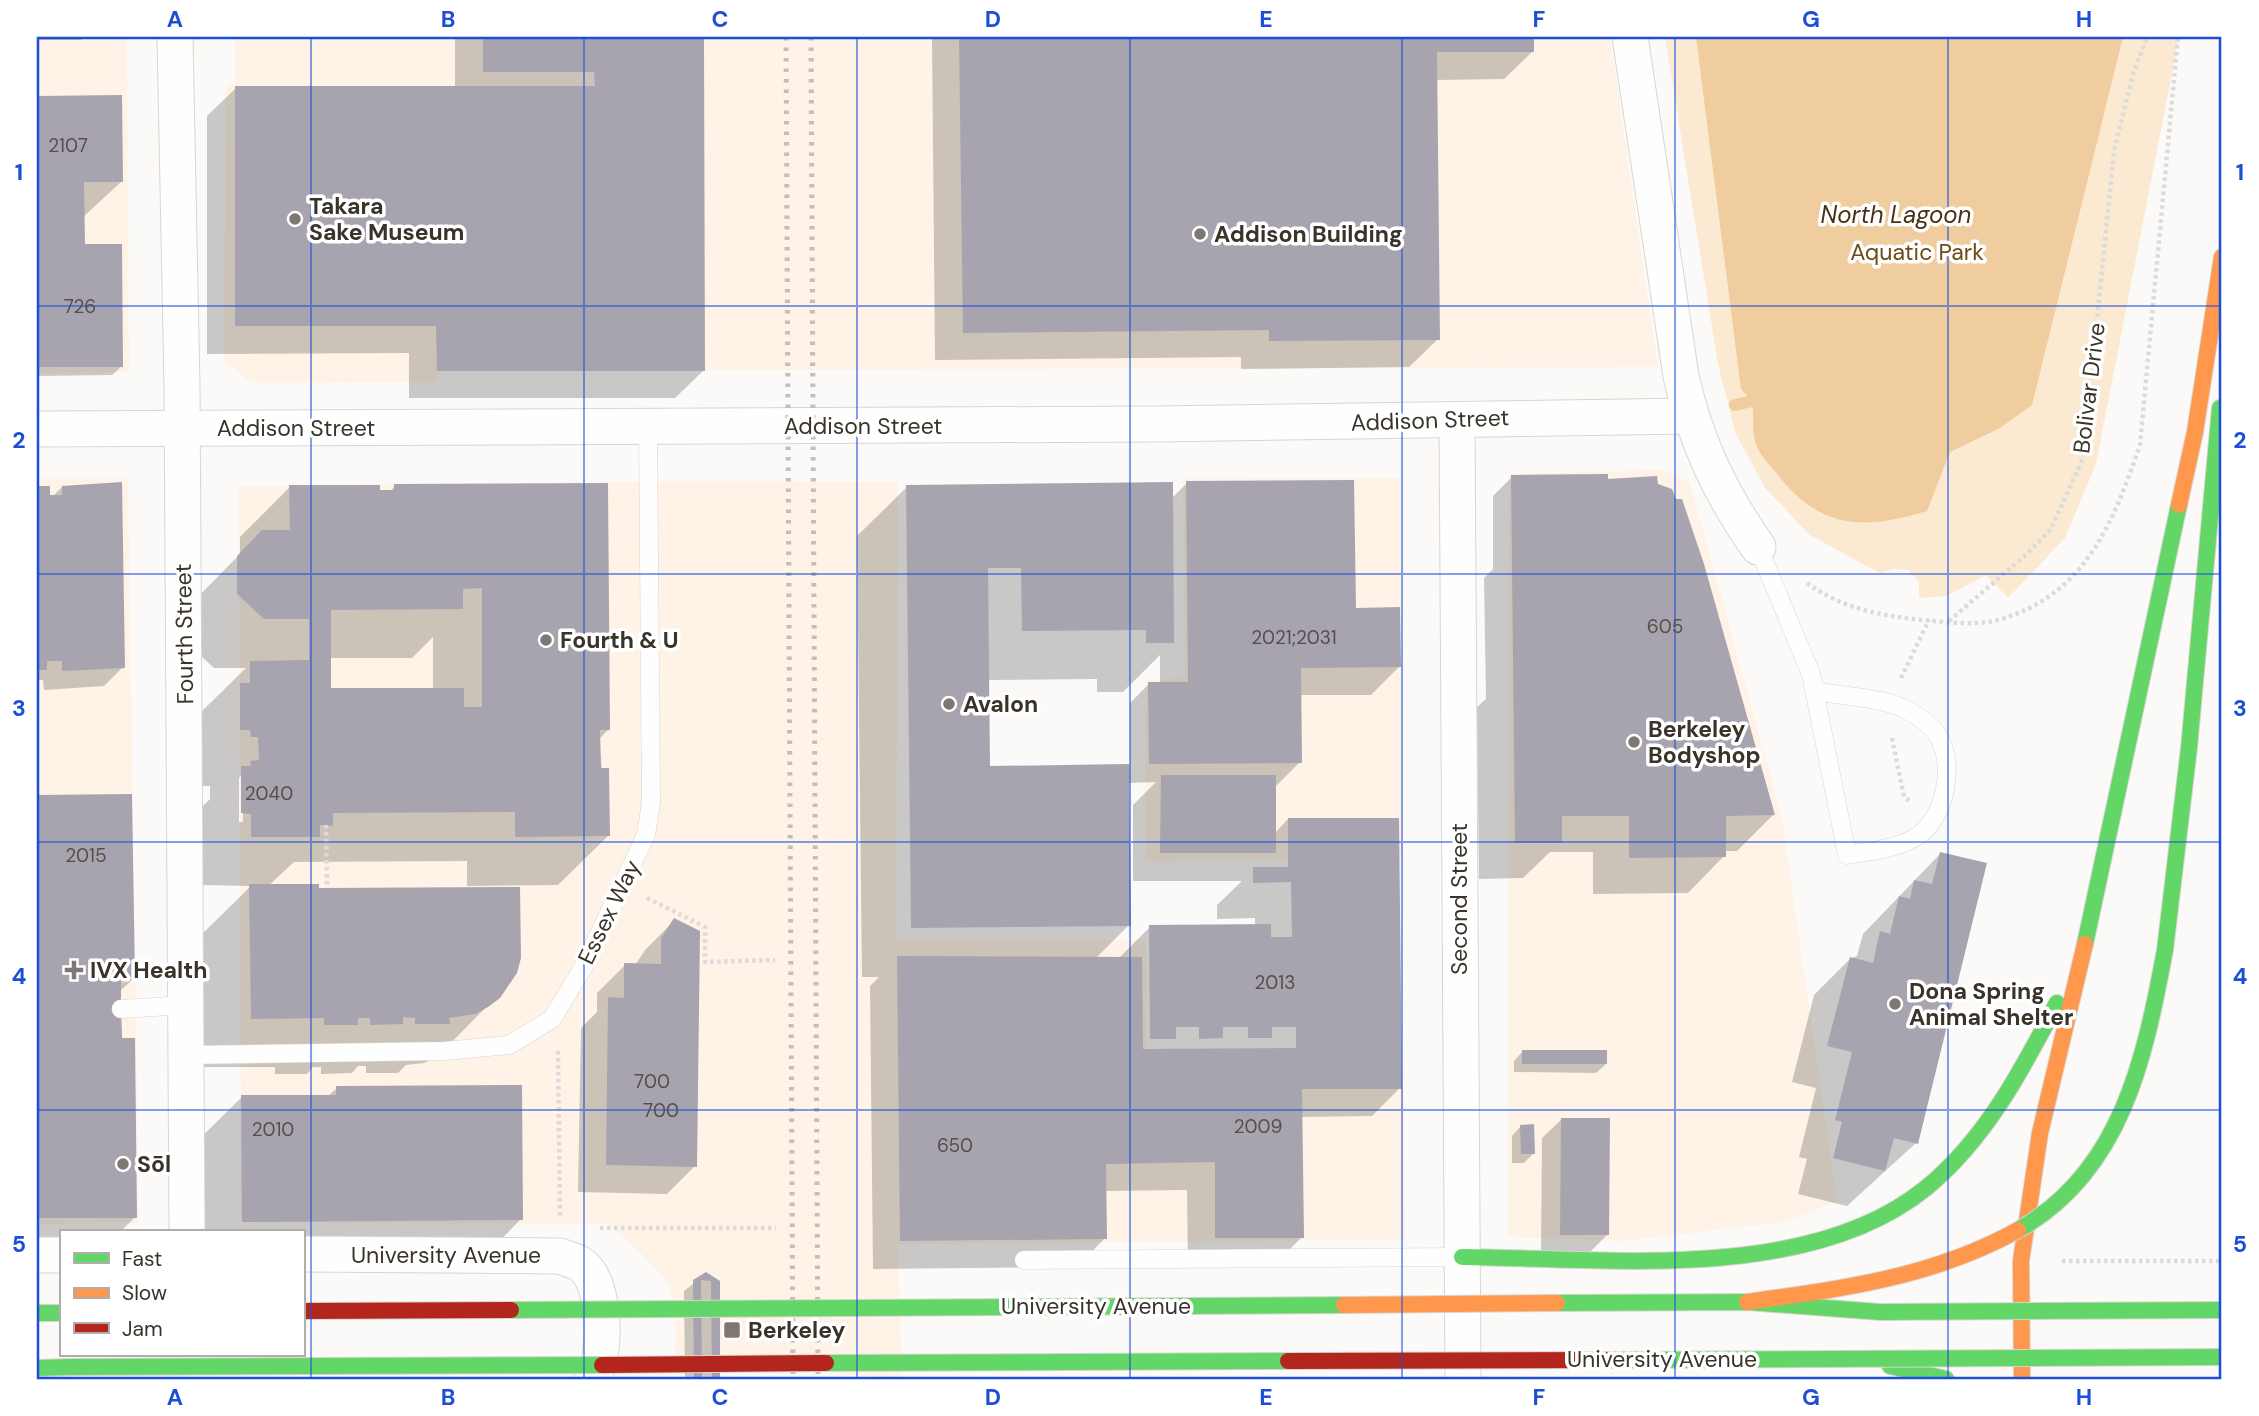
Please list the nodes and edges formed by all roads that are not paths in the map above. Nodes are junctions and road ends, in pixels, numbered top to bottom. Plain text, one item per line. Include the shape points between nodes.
1 (175, 37) edge
2 (1630, 37) edge
3 (2222, 257) edge
4 (2221, 395) edge
5 (1690, 416) junction
6 (1457, 420) junction
7 (648, 426) junction
8 (183, 428) junction
9 (37, 429) edge
10 (1758, 547) joint
11 (1815, 691) junction
12 (2100, 879) junction
13 (186, 1005) junction
14 (121, 1009) dead end
15 (186, 1055) junction
16 (187, 1230) edge
17 (304, 1254) edge
18 (37, 1255) edge
19 (60, 1255) edge
20 (1462, 1257) junction
21 (1024, 1260) dead end
22 (1747, 1302) junction
23 (2222, 1310) edge
24 (304, 1311) edge
25 (60, 1312) edge
26 (37, 1313) edge
27 (191, 1356) edge
28 (2222, 1357) edge
29 (1850, 1358) junction
30 (37, 1368) edge
31 (191, 1379) edge
32 (592, 1379) edge
33 (1462, 1379) edge
34 (1946, 1379) edge
35 (2022, 1379) edge

1 - 8 street, Fourth Street
2 - 5 street
3 - 12 main road via 2195,432
4 - 22 main road, bridge via 2197,669 2165,950 2149,1041 2123,1112 2082,1178 2045,1215 2003,1243 1930,1271 1868,1286
5 - 6 street, Addison Street
5 - 10 street via 1706,460
6 - 7 street, Addison Street
6 - 20 street, Second Street
7 - 8 street, Addison Street
7 - 15 lane, Essex Way via 651,803 646,835 584,966 552,1019 509,1045
8 - 9 street, Addison Street
8 - 13 street, Fourth Street
10 - 11 lane
11 - 11 lane via 1902,708 1938,736 1946,787 1935,816 1918,835 1890,848 1847,855
12 - 20 main road via 2070,975 2025,1064 1970,1142 1900,1207 1845,1233 1753,1253
12 - 35 main road via 2040,1133 2026,1219 2019,1307
13 - 14 lane
13 - 15 street, Fourth Street
15 - 16 street, Fourth Street
17 - 32 street, University Avenue via 560,1256 585,1268 594,1286 603,1341
18 - 19 street
20 - 21 lane
20 - 33 street, Second Street
22 - 23 main road, University Avenue, bridge via 1880,1312
22 - 24 main road, University Avenue, bridge
25 - 26 main road
27 - 31 street
28 - 29 main road, University Avenue, bridge
29 - 30 main road, University Avenue, bridge
29 - 34 main road, bridge

